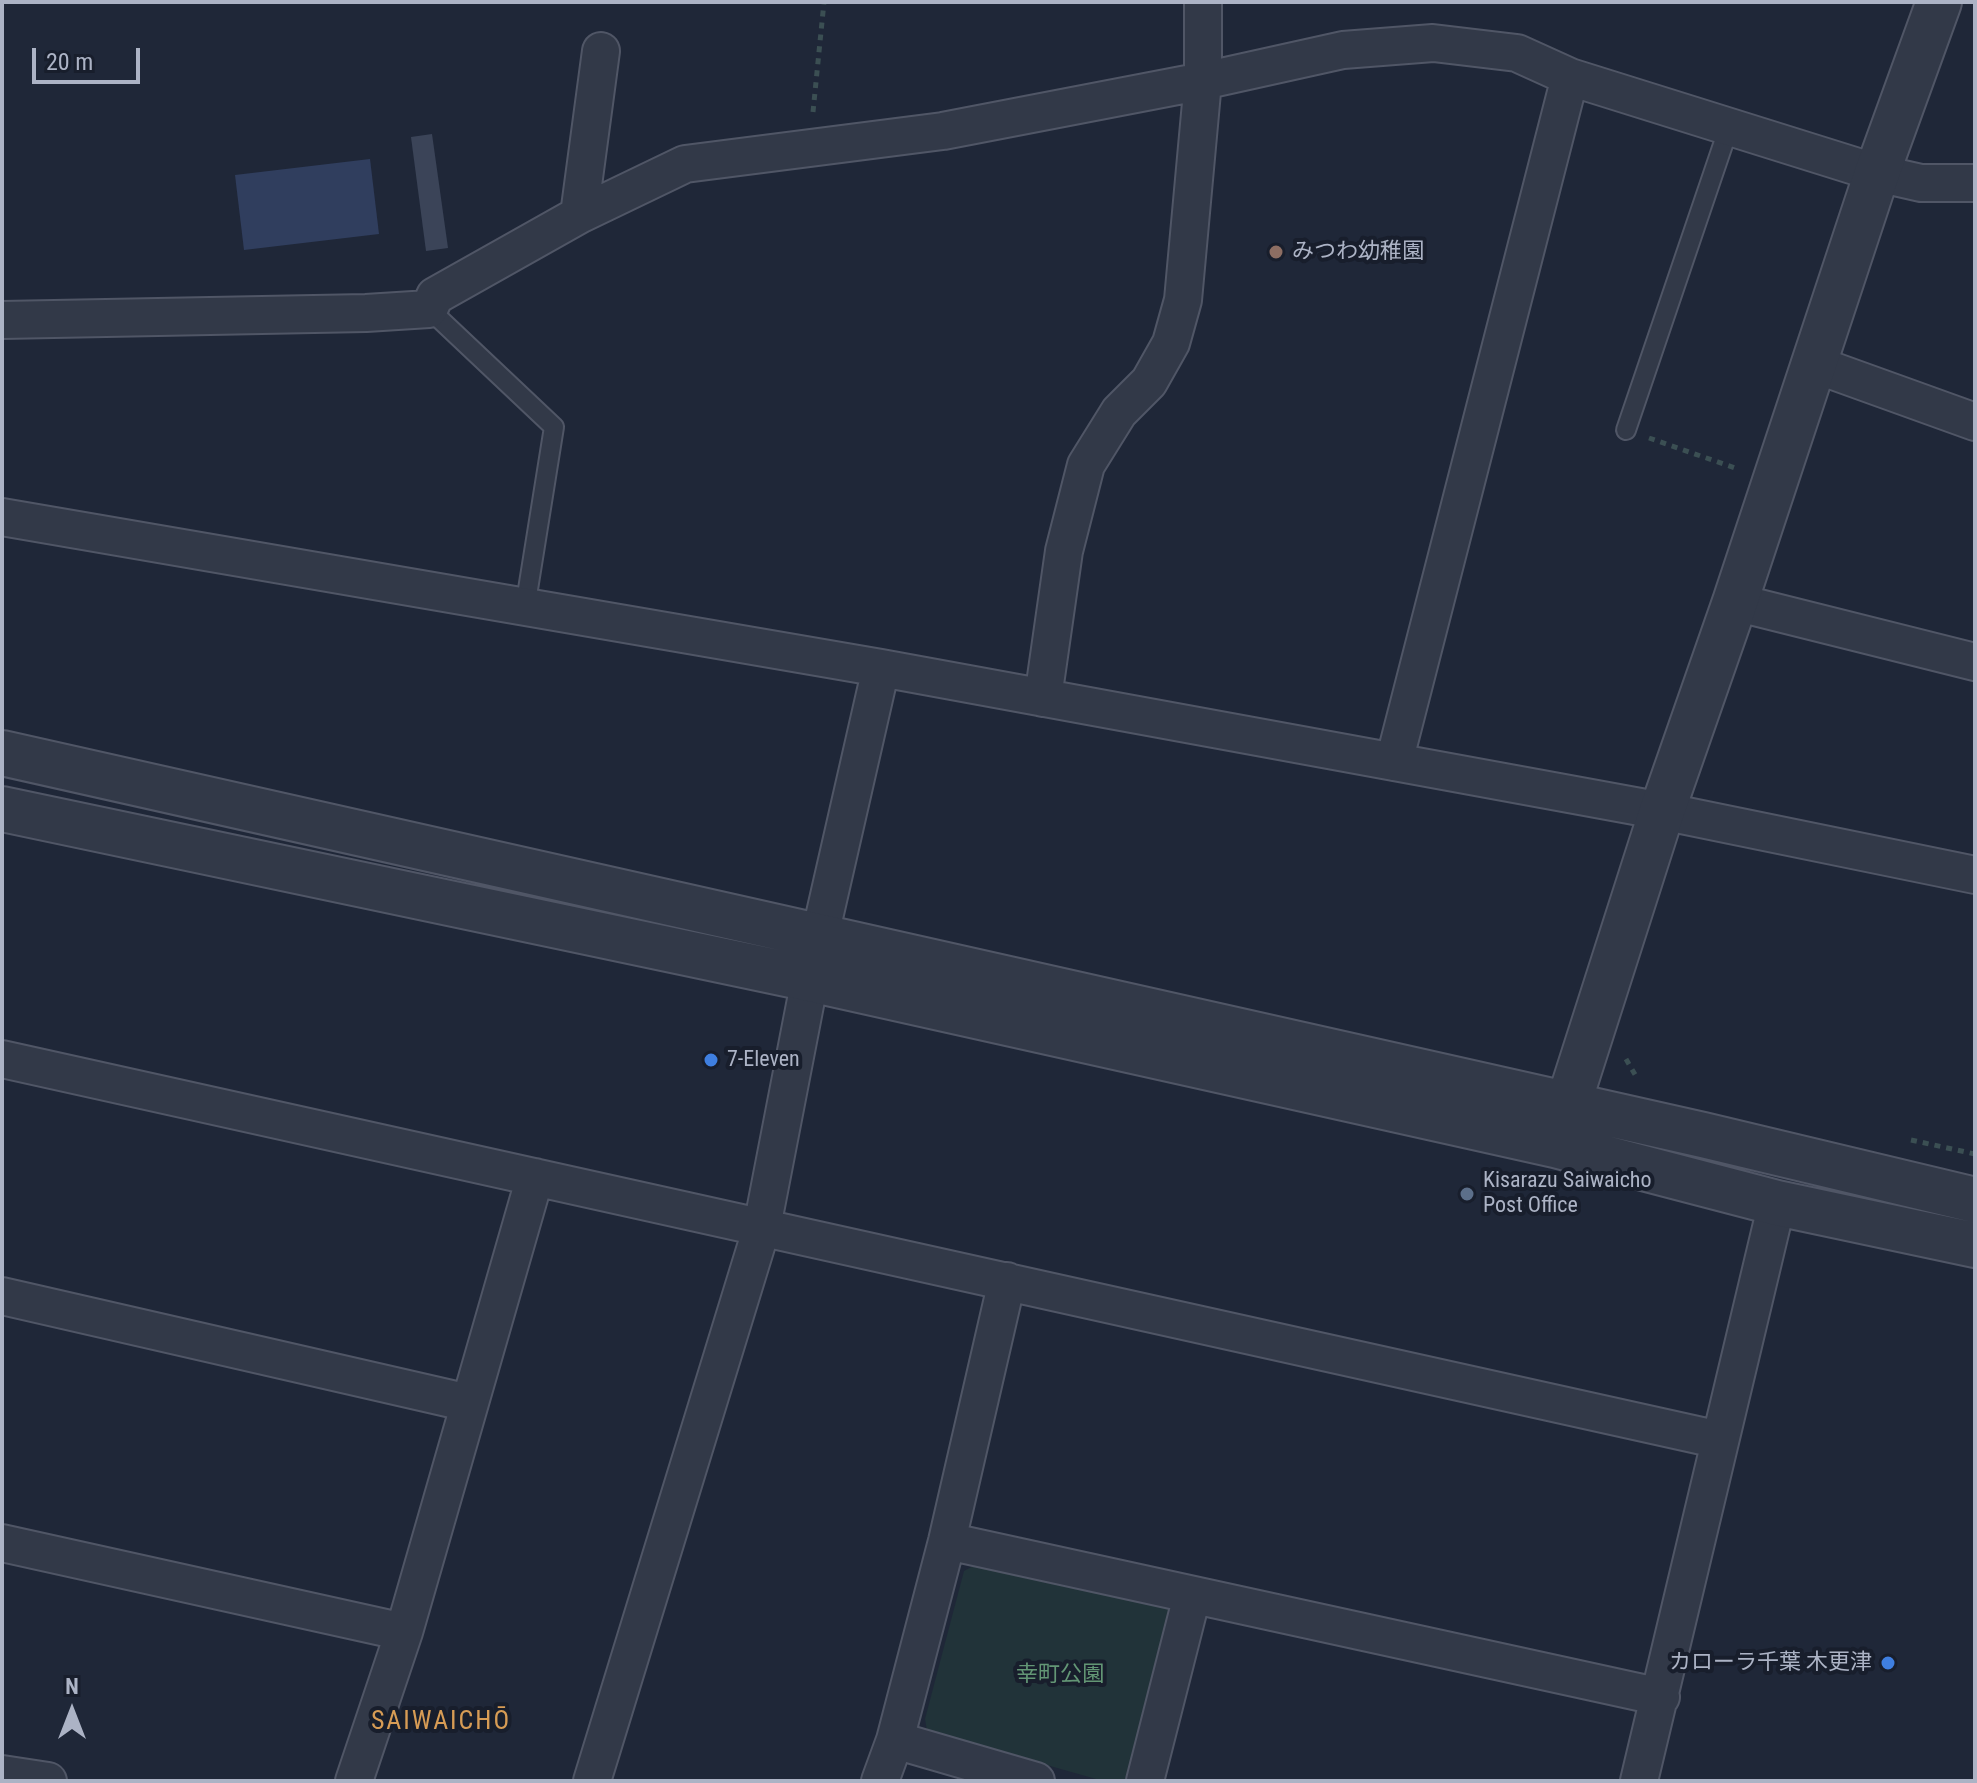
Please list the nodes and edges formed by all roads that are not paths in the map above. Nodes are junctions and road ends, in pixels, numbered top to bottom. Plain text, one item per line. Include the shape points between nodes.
1 (1203, 2) edge
2 (1939, 2) edge
3 (601, 51) dead end
4 (1570, 77) junction
5 (1203, 81) junction
6 (1729, 127) junction
7 (1877, 173) junction
8 (1975, 183) edge
9 (579, 215) junction
10 (429, 309) junction
11 (2, 320) edge
12 (1814, 364) junction
13 (1975, 422) edge
14 (1626, 430) road end
15 (2, 517) edge
16 (1735, 602) junction
17 (525, 608) junction
18 (1975, 662) edge
19 (881, 668) junction
20 (1043, 698) junction
21 (2, 753) edge
22 (1394, 762) junction
23 (2, 809) edge
24 (1662, 811) junction
25 (1975, 875) edge
26 (814, 959) junction
27 (2, 1059) edge
28 (1562, 1125) junction
29 (535, 1177) junction
30 (1975, 1200) edge
31 (1777, 1203) junction
32 (762, 1227) junction
33 (1975, 1245) edge
34 (1007, 1281) junction
35 (2, 1296) edge
36 (469, 1403) junction
37 (1720, 1440) junction
38 (947, 1541) junction
39 (2, 1543) edge
40 (1192, 1596) junction
41 (404, 1632) junction
42 (1661, 1697) junction
43 (895, 1740) junction
44 (2, 1774) edge
45 (48, 1781) edge
46 (354, 1781) edge
47 (592, 1781) edge
48 (880, 1781) edge
49 (1036, 1781) edge
50 (1145, 1781) edge
51 (1639, 1781) edge

1 - 5 street
2 - 7 street
3 - 9 street
4 - 5 street via 1517,53 1433,43 1343,50
4 - 6 street
4 - 22 street
5 - 9 street via 943,131 685,164
5 - 20 street via 1183,300 1171,343 1149,382 1119,412 1086,465 1064,551
6 - 7 street
6 - 14 lane
7 - 8 street via 1921,183
7 - 12 street
9 - 10 street via 435,296
10 - 11 street
10 - 17 lane via 554,427
12 - 13 street
12 - 16 street
15 - 17 street
16 - 18 street
16 - 24 street
17 - 19 street
19 - 20 street
19 - 26 street
20 - 22 street
21 - 26 street
22 - 24 street
23 - 26 street
24 - 25 street
24 - 28 street
26 - 28 street
26 - 32 street
27 - 29 street
28 - 30 street
28 - 31 street
29 - 32 street
29 - 36 street
31 - 33 street
31 - 37 street
32 - 34 street
32 - 47 street
34 - 37 street
34 - 38 street
35 - 36 street
36 - 41 street
37 - 42 street
38 - 40 street
38 - 43 street
39 - 41 street
40 - 42 street
40 - 50 street
41 - 46 street
42 - 51 street
43 - 48 street
43 - 49 street
44 - 45 street

